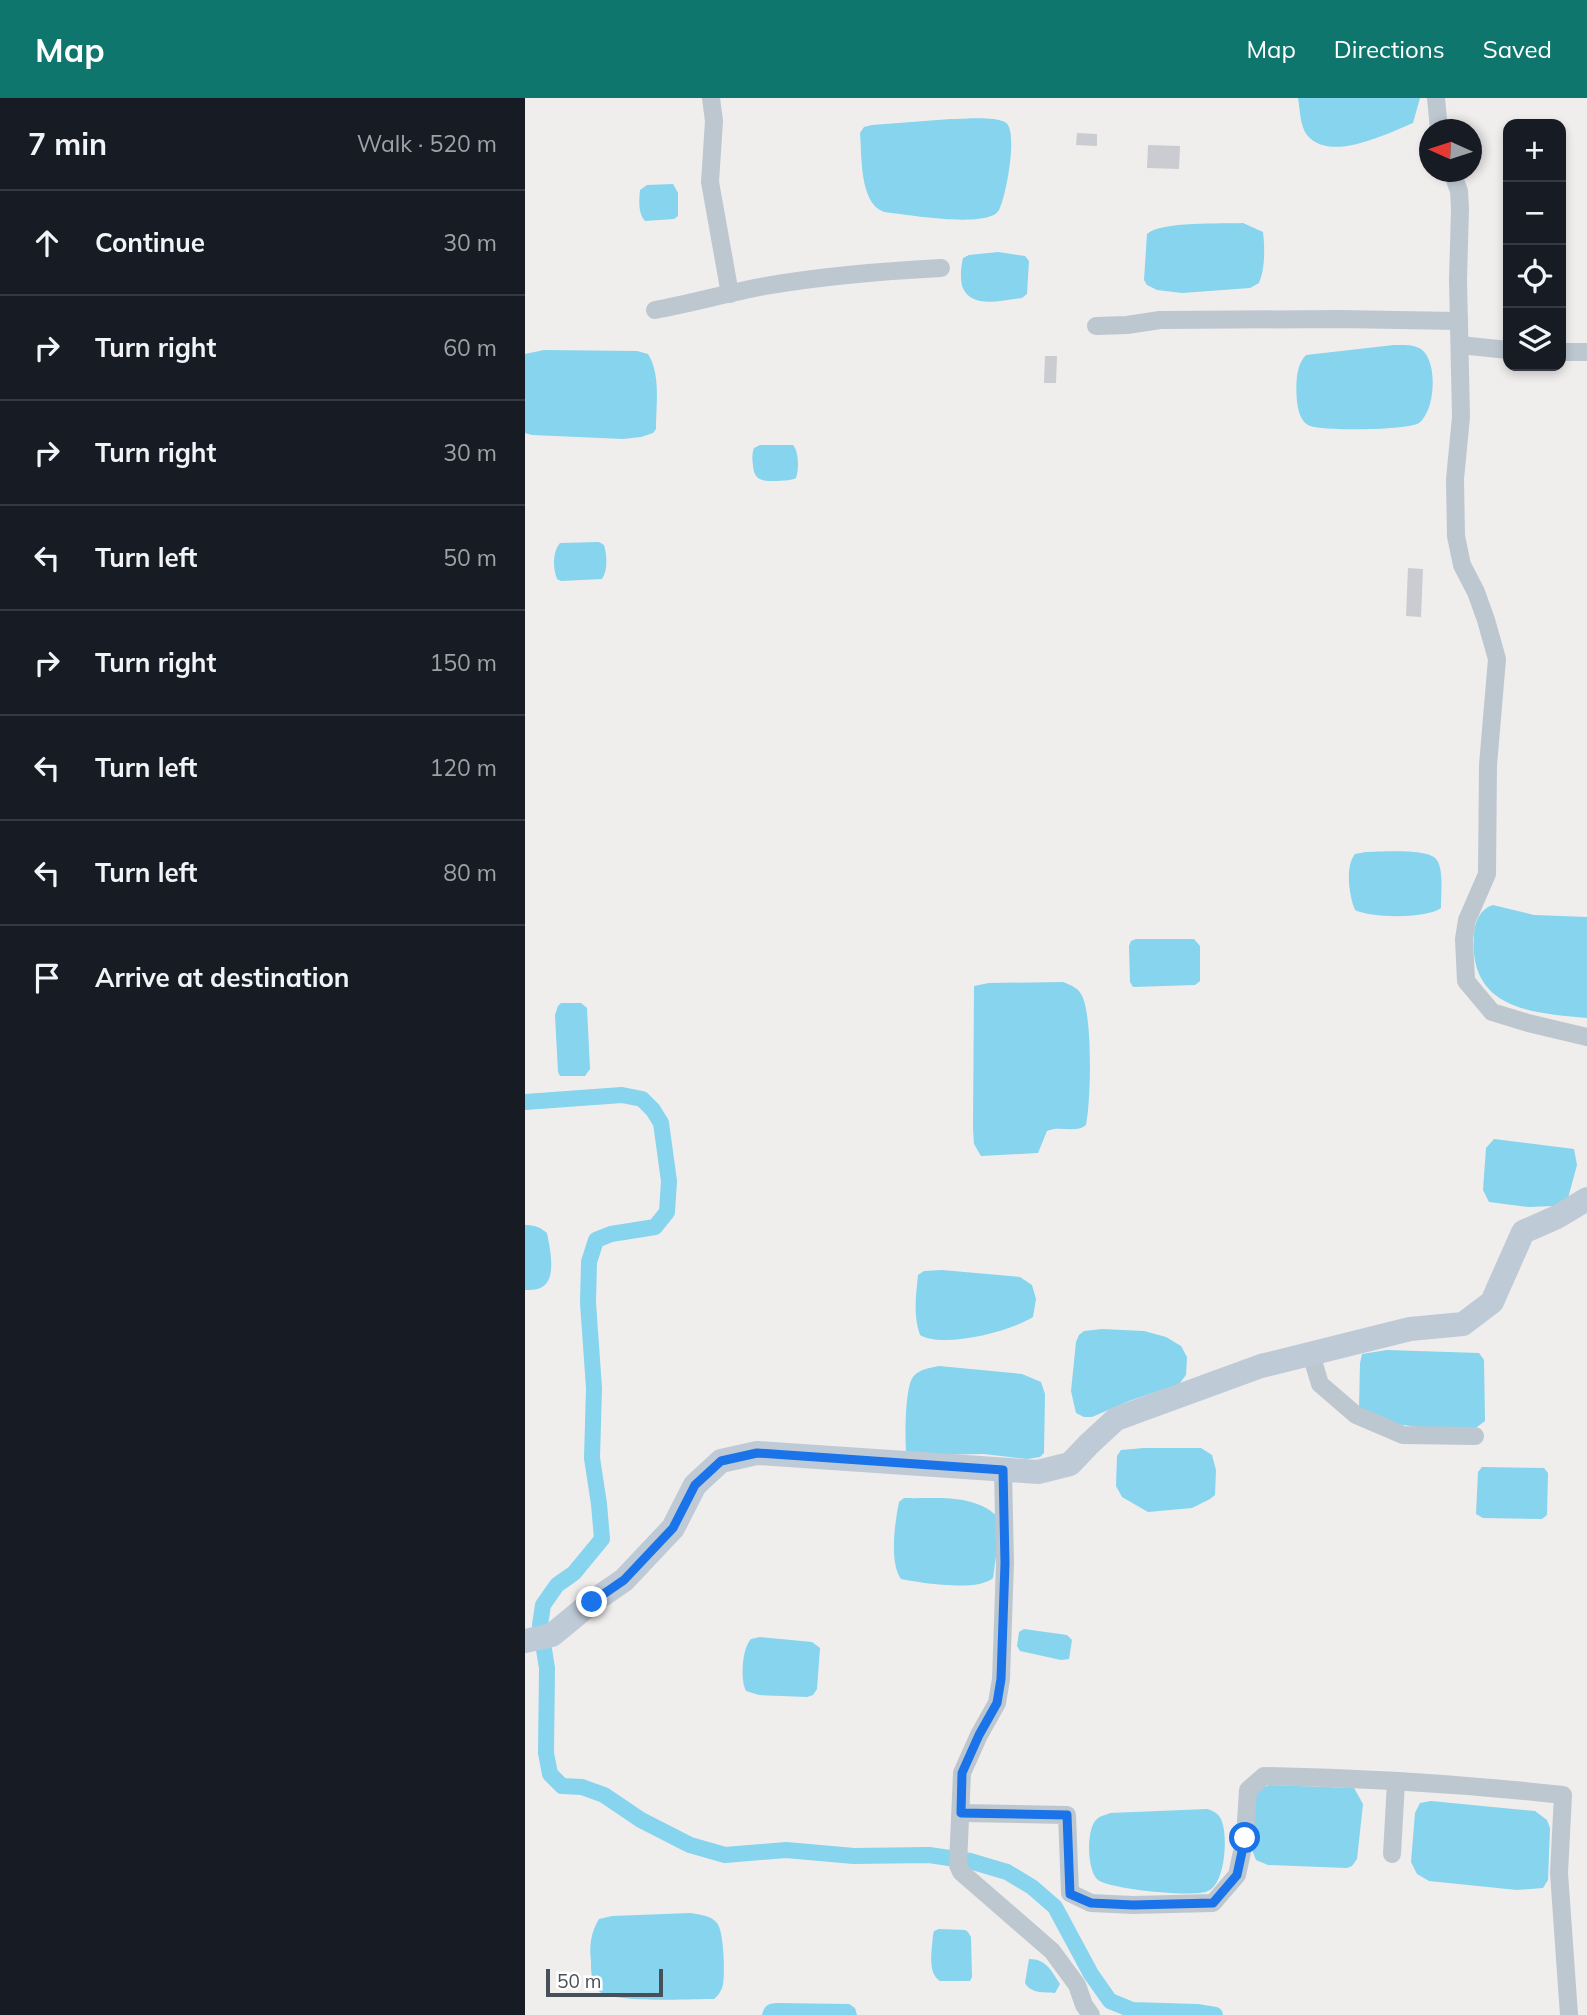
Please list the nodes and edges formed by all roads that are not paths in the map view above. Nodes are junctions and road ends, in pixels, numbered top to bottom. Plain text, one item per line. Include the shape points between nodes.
1 (711, 98) edge
2 (1436, 98) edge
3 (1438, 119) edge
4 (1455, 182) edge
5 (941, 268) dead end
6 (730, 294) junction
7 (655, 310) dead end
8 (1459, 321) junction
9 (1096, 326) dead end
10 (1459, 345) junction
11 (1503, 349) edge
12 (1566, 352) edge
13 (1587, 352) edge
14 (1587, 1037) edge
15 (1587, 1199) edge
16 (1311, 1354) junction
17 (1475, 1436) dead end
18 (1003, 1470) junction
19 (536, 1639) edge
20 (1396, 1782) junction
21 (961, 1813) junction
22 (1392, 1854) dead end
23 (1091, 2015) edge
24 (1569, 2015) edge

1 - 6 street via 710,182
2 - 3 street
4 - 8 street via 1460,209
5 - 6 street via 815,279
6 - 7 street
8 - 9 street via 1160,320
8 - 10 street
10 - 11 street
10 - 14 street via 1461,417 1455,536 1497,659 1488,765 1487,874 1467,920 1465,981 1492,1012
12 - 13 street
15 - 16 main road via 1523,1232 1492,1302 1463,1324 1409,1329
16 - 17 street via 1320,1384 1356,1415 1403,1435
16 - 18 main road via 1261,1366 1116,1419 1070,1464 1038,1472
18 - 19 main road via 757,1453 721,1461 695,1485 673,1528 624,1580
18 - 21 street via 1001,1679 997,1703 962,1773
20 - 21 street via 1264,1776 1248,1790 1237,1875 1213,1903 1091,1903 1070,1894 1067,1815
20 - 22 street
20 - 24 street via 1563,1795 1559,1873
21 - 23 street via 961,1872 1052,1951 1077,1985

